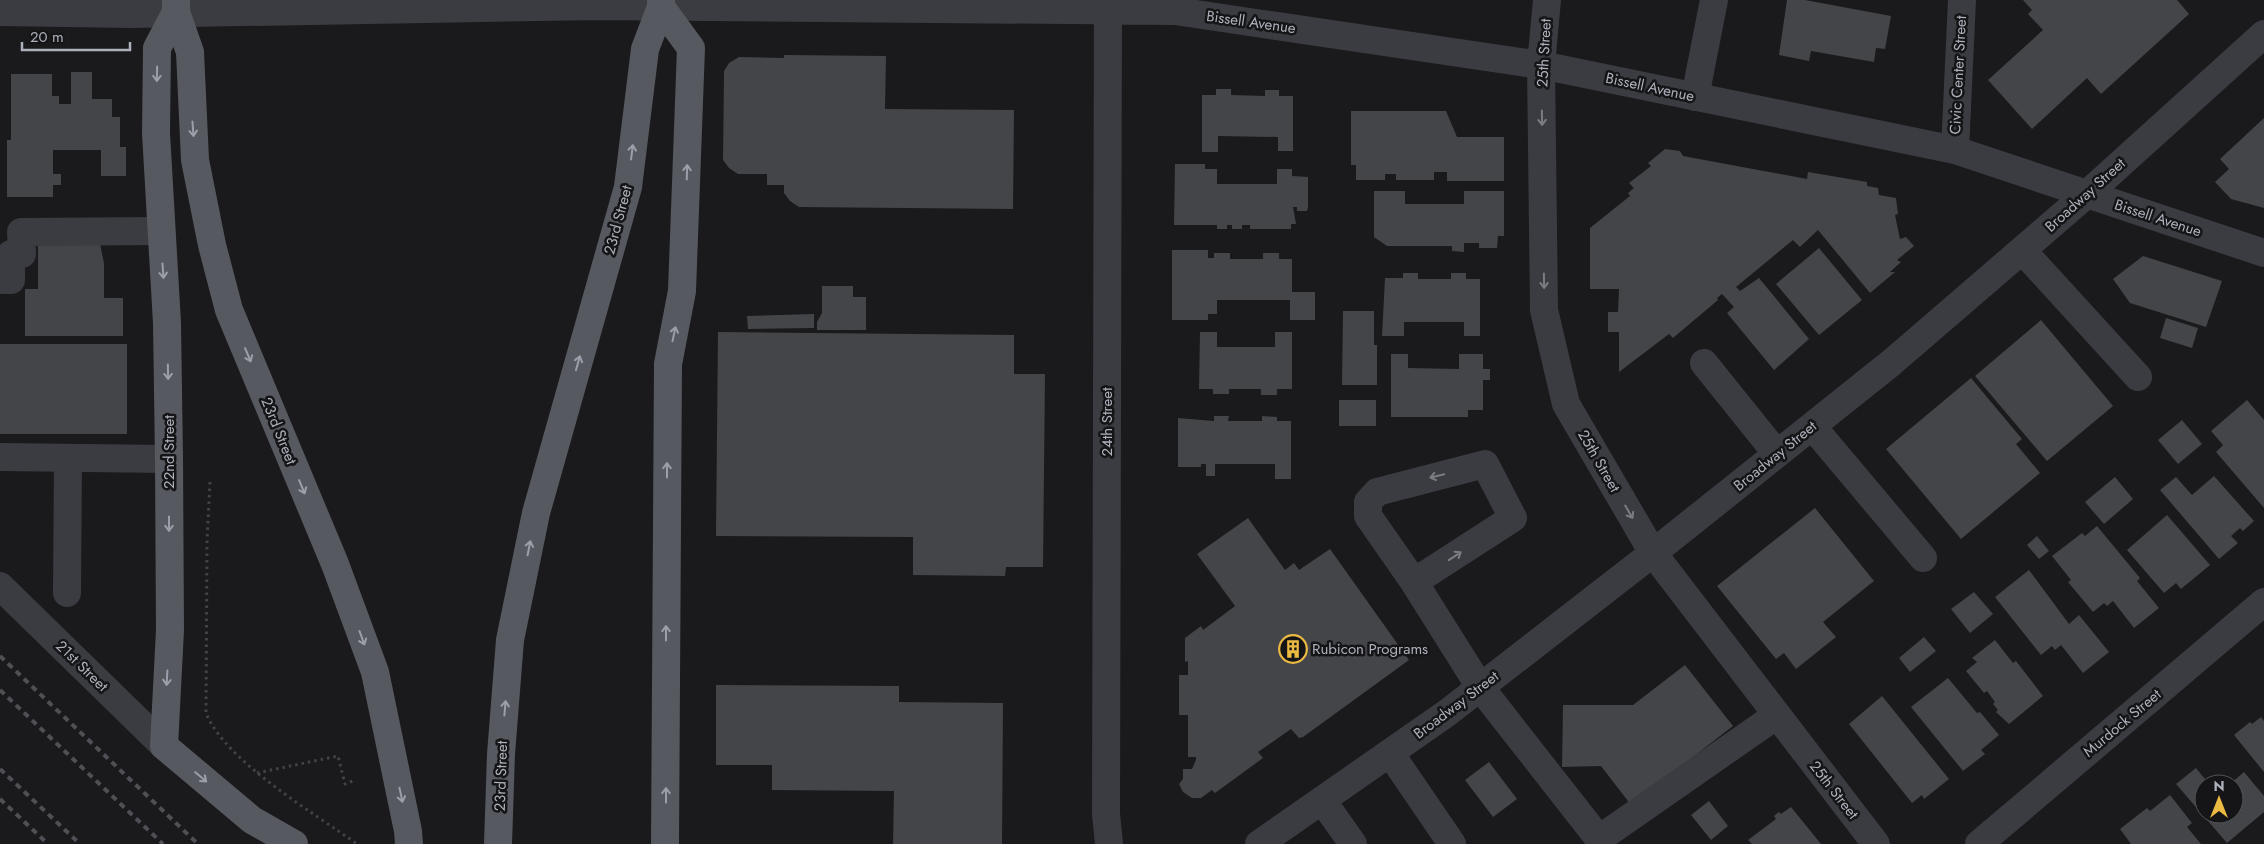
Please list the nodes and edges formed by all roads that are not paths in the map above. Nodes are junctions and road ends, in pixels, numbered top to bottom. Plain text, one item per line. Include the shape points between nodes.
1 (1547, 0) edge
2 (1714, 0) edge
3 (1962, 0) edge
4 (661, 4) edge
5 (963, 4) edge
6 (1108, 5) edge
7 (176, 6) edge
8 (0, 12) edge
9 (2262, 38) edge
10 (1541, 65) junction
11 (1695, 97) junction
12 (1954, 150) junction
13 (2086, 195) junction
14 (160, 231) junction
15 (2022, 250) junction
16 (2264, 253) edge
17 (0, 280) edge
18 (1704, 363) dead end
19 (2138, 378) dead end
20 (1812, 426) junction
21 (1778, 454) junction
22 (0, 457) edge
23 (68, 458) junction
24 (169, 459) junction
25 (1653, 554) junction
26 (1924, 558) dead end
27 (1414, 582) junction
28 (0, 586) edge
29 (66, 593) dead end
30 (2264, 602) edge
31 (1480, 687) junction
32 (1776, 715) junction
33 (164, 746) junction
34 (1390, 753) junction
35 (1322, 800) junction
36 (294, 844) edge
37 (409, 844) edge
38 (498, 844) edge
39 (665, 844) edge
40 (1109, 844) edge
41 (1260, 844) edge
42 (1353, 844) edge
43 (1452, 844) edge
44 (1876, 844) edge
45 (1979, 844) edge

1 - 10 street, 25th Street
2 - 11 street
3 - 12 street, Civic Center Street
4 - 5 street, Bissell Avenue
4 - 7 street, Bissell Avenue
38 -> 4 main road, 23rd Street via 510,640 536,513 628,187 645,49
39 -> 4 main road via 668,364 682,291 690,48
5 - 6 street, Bissell Avenue
6 - 10 street, Bissell Avenue via 1175,11
6 - 40 street, 24th Street via 1106,814
7 - 8 street, Bissell Avenue
7 -> 14 main road, 22nd Street via 158,48 156,133
7 -> 37 main road, 23rd Street via 190,52 195,160 229,310 334,564 374,672
9 - 13 street, Broadway Street
10 - 11 street, Bissell Avenue
10 -> 25 street, 25th Street via 1544,310 1566,404
11 - 12 street, Bissell Avenue
12 - 13 street, Bissell Avenue
13 - 15 street, Broadway Street
13 - 16 street, Bissell Avenue
14 - 17 street via 21,232 22,254 10,254 11,280
14 -> 24 main road, 22nd Street via 167,323
15 - 19 street
15 - 20 street, Broadway Street
18 - 21 street
20 - 21 street, Broadway Street
20 - 26 street
21 - 25 street, Broadway Street
22 - 23 street
23 - 24 street
23 - 29 street
24 -> 33 main road, 22nd Street via 170,630
25 - 31 street, Broadway Street
25 - 32 street, 25th Street
27 -> 27 street via 1513,518 1484,464 1377,492 1368,502 1368,516
27 - 31 street
28 - 33 street, 21st Street
30 - 45 street, Murdock Street
31 - 32 street via 1600,840
31 - 34 street, Broadway Street
32 - 44 street, 25th Street
33 -> 36 main road via 252,820
34 - 35 street, Broadway Street
34 - 43 street
35 - 41 street, Broadway Street
35 - 42 street

